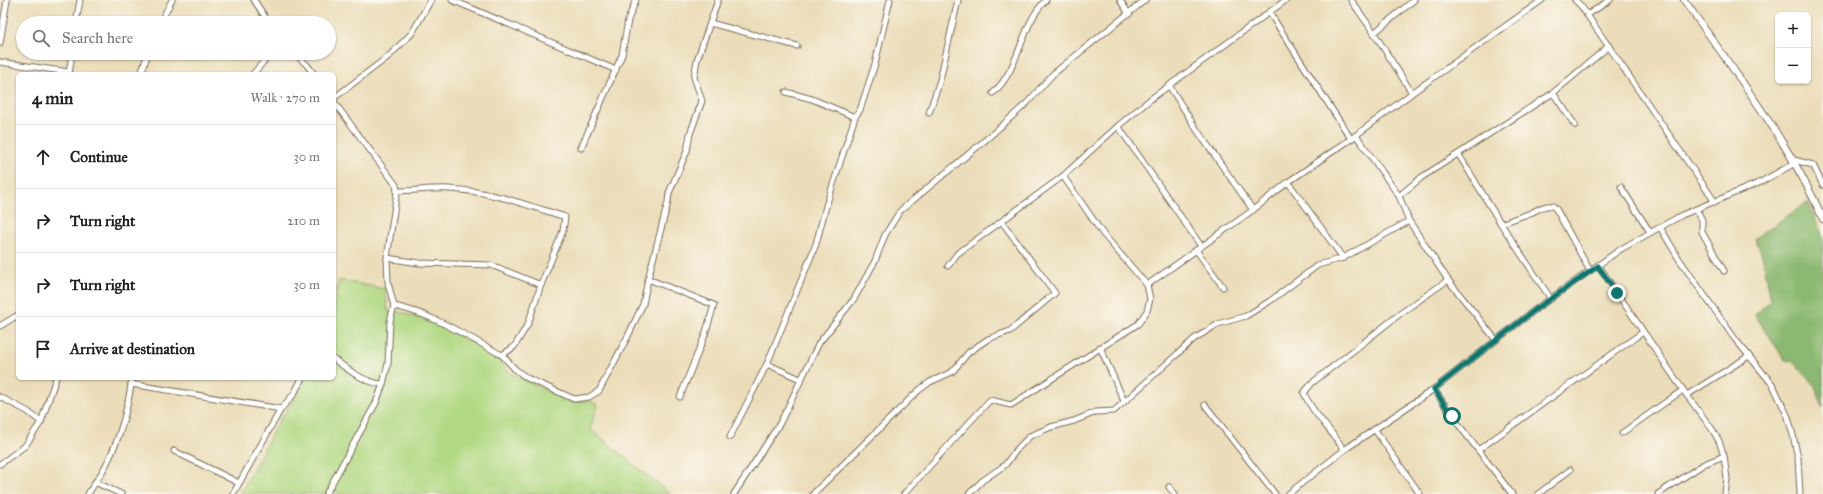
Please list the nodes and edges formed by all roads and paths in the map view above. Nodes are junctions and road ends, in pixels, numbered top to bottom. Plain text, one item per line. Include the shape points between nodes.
1 (7, 0) edge
2 (80, 0) edge
3 (172, 0) edge
4 (254, 0) edge
5 (431, 0) edge
6 (452, 0) edge
7 (636, 0) edge
8 (718, 0) edge
9 (890, 0) edge
10 (958, 0) edge
11 (1046, 0) edge
12 (1120, 0) edge
13 (1145, 0) edge
14 (1286, 0) edge
15 (1351, 0) edge
16 (1414, 0) edge
17 (1542, 0) edge
18 (1575, 0) edge
19 (1610, 0) edge
20 (1684, 0) edge
21 (1269, 12) junction
22 (1129, 14) junction
23 (1587, 15) junction
24 (77, 16) edge
25 (164, 16) edge
26 (264, 16) edge
27 (710, 23) junction
28 (1374, 33) junction
29 (0, 42) edge
30 (797, 46) dead end
31 (1608, 46) junction
32 (71, 60) edge
33 (146, 60) edge
34 (265, 60) edge
35 (302, 60) edge
36 (0, 62) edge
37 (616, 70) junction
38 (63, 72) edge
39 (69, 72) edge
40 (142, 72) edge
41 (255, 72) edge
42 (312, 72) edge
43 (1170, 87) junction
44 (786, 92) dead end
45 (993, 93) dead end
46 (1412, 93) junction
47 (1553, 93) junction
48 (336, 96) edge
49 (336, 105) edge
50 (929, 113) dead end
51 (855, 117) junction
52 (1575, 125) dead end
53 (1118, 126) junction
54 (1356, 135) junction
55 (1351, 139) junction
56 (581, 148) dead end
57 (1458, 155) junction
58 (1794, 161) junction
59 (1063, 176) junction
60 (1288, 182) junction
61 (1823, 185) edge
62 (1621, 187) dead end
63 (398, 191) junction
64 (1399, 196) junction
65 (1715, 202) junction
66 (1253, 210) junction
67 (1696, 210) junction
68 (1823, 217) edge
69 (1410, 221) junction
70 (1002, 222) junction
71 (1501, 224) junction
72 (1660, 227) junction
73 (1650, 232) junction
74 (1201, 246) junction
75 (1196, 250) junction
76 (387, 258) junction
77 (1343, 258) junction
78 (948, 266) dead end
79 (1598, 266) junction
80 (1590, 271) junction
81 (1724, 271) dead end
82 (648, 278) junction
83 (1448, 280) junction
84 (541, 285) junction
85 (1147, 285) junction
86 (1223, 287) dead end
87 (1550, 299) junction
88 (394, 306) junction
89 (16, 316) edge
90 (0, 326) edge
91 (1644, 332) junction
92 (1496, 340) junction
93 (1100, 347) junction
94 (502, 355) junction
95 (1748, 356) junction
96 (336, 361) edge
97 (767, 364) junction
98 (800, 379) junction
99 (55, 380) edge
100 (132, 380) edge
101 (301, 380) edge
102 (131, 384) junction
103 (383, 384) junction
104 (1434, 389) junction
105 (1683, 390) junction
106 (1687, 395) junction
107 (0, 397) edge
108 (680, 397) dead end
109 (1124, 401) junction
110 (1205, 405) dead end
111 (281, 409) junction
112 (41, 422) junction
113 (1375, 430) junction
114 (1622, 433) dead end
115 (730, 437) dead end
116 (1344, 450) junction
117 (1478, 450) junction
118 (174, 451) dead end
119 (1724, 456) junction
120 (0, 464) edge
121 (1570, 470) dead end
122 (95, 482) junction
123 (239, 484) junction
124 (1169, 487) dead end
125 (88, 494) edge
126 (121, 494) edge
127 (233, 494) edge
128 (326, 494) edge
129 (734, 494) edge
130 (813, 494) edge
131 (904, 494) edge
132 (969, 494) edge
133 (1175, 494) edge
134 (1276, 494) edge
135 (1288, 494) edge
136 (1420, 494) edge
137 (1512, 494) edge
138 (1538, 494) edge
139 (1658, 494) edge
140 (1725, 494) edge
141 (1800, 494) edge

1 - 29 street
2 - 24 street
3 - 25 street
4 - 26 street
5 - 48 street via 412,33 389,56
6 - 37 street
7 - 37 street via 628,20 624,46
8 - 27 street
9 - 51 street via 875,64 860,110
10 - 50 street via 940,80
11 - 45 street via 1037,8 1011,70 1002,85
12 - 22 street
13 - 22 street
14 - 21 street
15 - 28 street
16 - 28 street
17 - 46 street
18 - 23 street
19 - 23 street
20 - 58 street
21 - 43 street
21 - 55 street
22 - 98 street via 1053,74 989,137 900,211 885,235 875,261 854,299 819,343
23 - 31 street
27 - 30 street
27 - 82 street via 694,77 702,101 690,134 687,151 669,194
28 - 46 street
31 - 47 street
31 - 65 street
32 - 39 street
33 - 40 street
34 - 41 street
35 - 42 street
36 - 38 street
37 - 56 street
43 - 53 street
43 - 66 street
44 - 51 street
46 - 54 street
47 - 52 street
47 - 57 street
49 - 63 street
51 - 97 street via 816,244
53 - 59 street
53 - 74 street
54 - 55 street
54 - 64 street
55 - 60 street
57 - 64 street via 1422,177
57 - 71 street
58 - 61 street via 1813,165
58 - 65 street via 1762,182
58 - 68 street
59 - 70 street
59 - 85 street via 1103,234
60 - 66 street
60 - 77 street
62 - 73 street
63 - 76 street
63 - 84 street via 450,189 488,194 564,217 563,232
64 - 69 street
65 - 67 street
66 - 74 street
67 - 72 street
67 - 81 street via 1702,220 1702,232
69 - 77 street
69 - 83 street
70 - 78 street via 957,254
70 - 130 street via 1055,293 1010,331 988,339 969,352 952,372 930,382 918,391
71 - 80 street via 1544,206 1553,206
71 - 87 street
72 - 73 street
72 - 95 street via 1679,259
73 - 79 street
74 - 75 street
75 - 85 street
75 - 86 street
76 - 84 street via 419,263 491,265
76 - 88 street via 388,283
77 - 109 street via 1318,265 1246,316 1218,324 1194,339
79 - 80 street
79 - 91 street
80 - 87 street
82 - 94 street via 643,304 628,336 599,391 589,397 574,399 527,378
82 - 108 street via 714,305
83 - 92 street
83 - 116 street via 1312,383 1304,393 1307,402
84 - 94 street via 528,324 514,348
85 - 93 street via 1150,299 1148,311 1138,324
87 - 92 street
88 - 94 street via 441,322
88 - 103 street via 390,321 388,364
89 - 90 street
91 - 105 street
91 - 117 street
92 - 104 street
93 - 109 street
93 - 131 street via 1011,405 990,400
95 - 106 street
95 - 141 street via 1773,385 1788,417 1798,458
96 - 103 street via 349,371
97 - 98 street
97 - 115 street
98 - 129 street via 780,422
99 - 112 street
100 - 102 street
101 - 111 street via 294,394
102 - 111 street
102 - 122 street via 116,442 106,466
103 - 128 street via 364,426
104 - 113 street
104 - 117 street
105 - 106 street
105 - 114 street
106 - 119 street via 1712,428
107 - 112 street via 28,410
109 - 132 street via 1114,411 1096,412 1030,436 1005,464
110 - 134 street
111 - 123 street
112 - 120 street via 25,446
113 - 116 street
113 - 136 street
116 - 135 street
117 - 137 street
118 - 123 street
119 - 139 street via 1704,464
119 - 140 street via 1727,479
121 - 138 street
122 - 125 street
122 - 126 street
123 - 127 street
124 - 133 street

